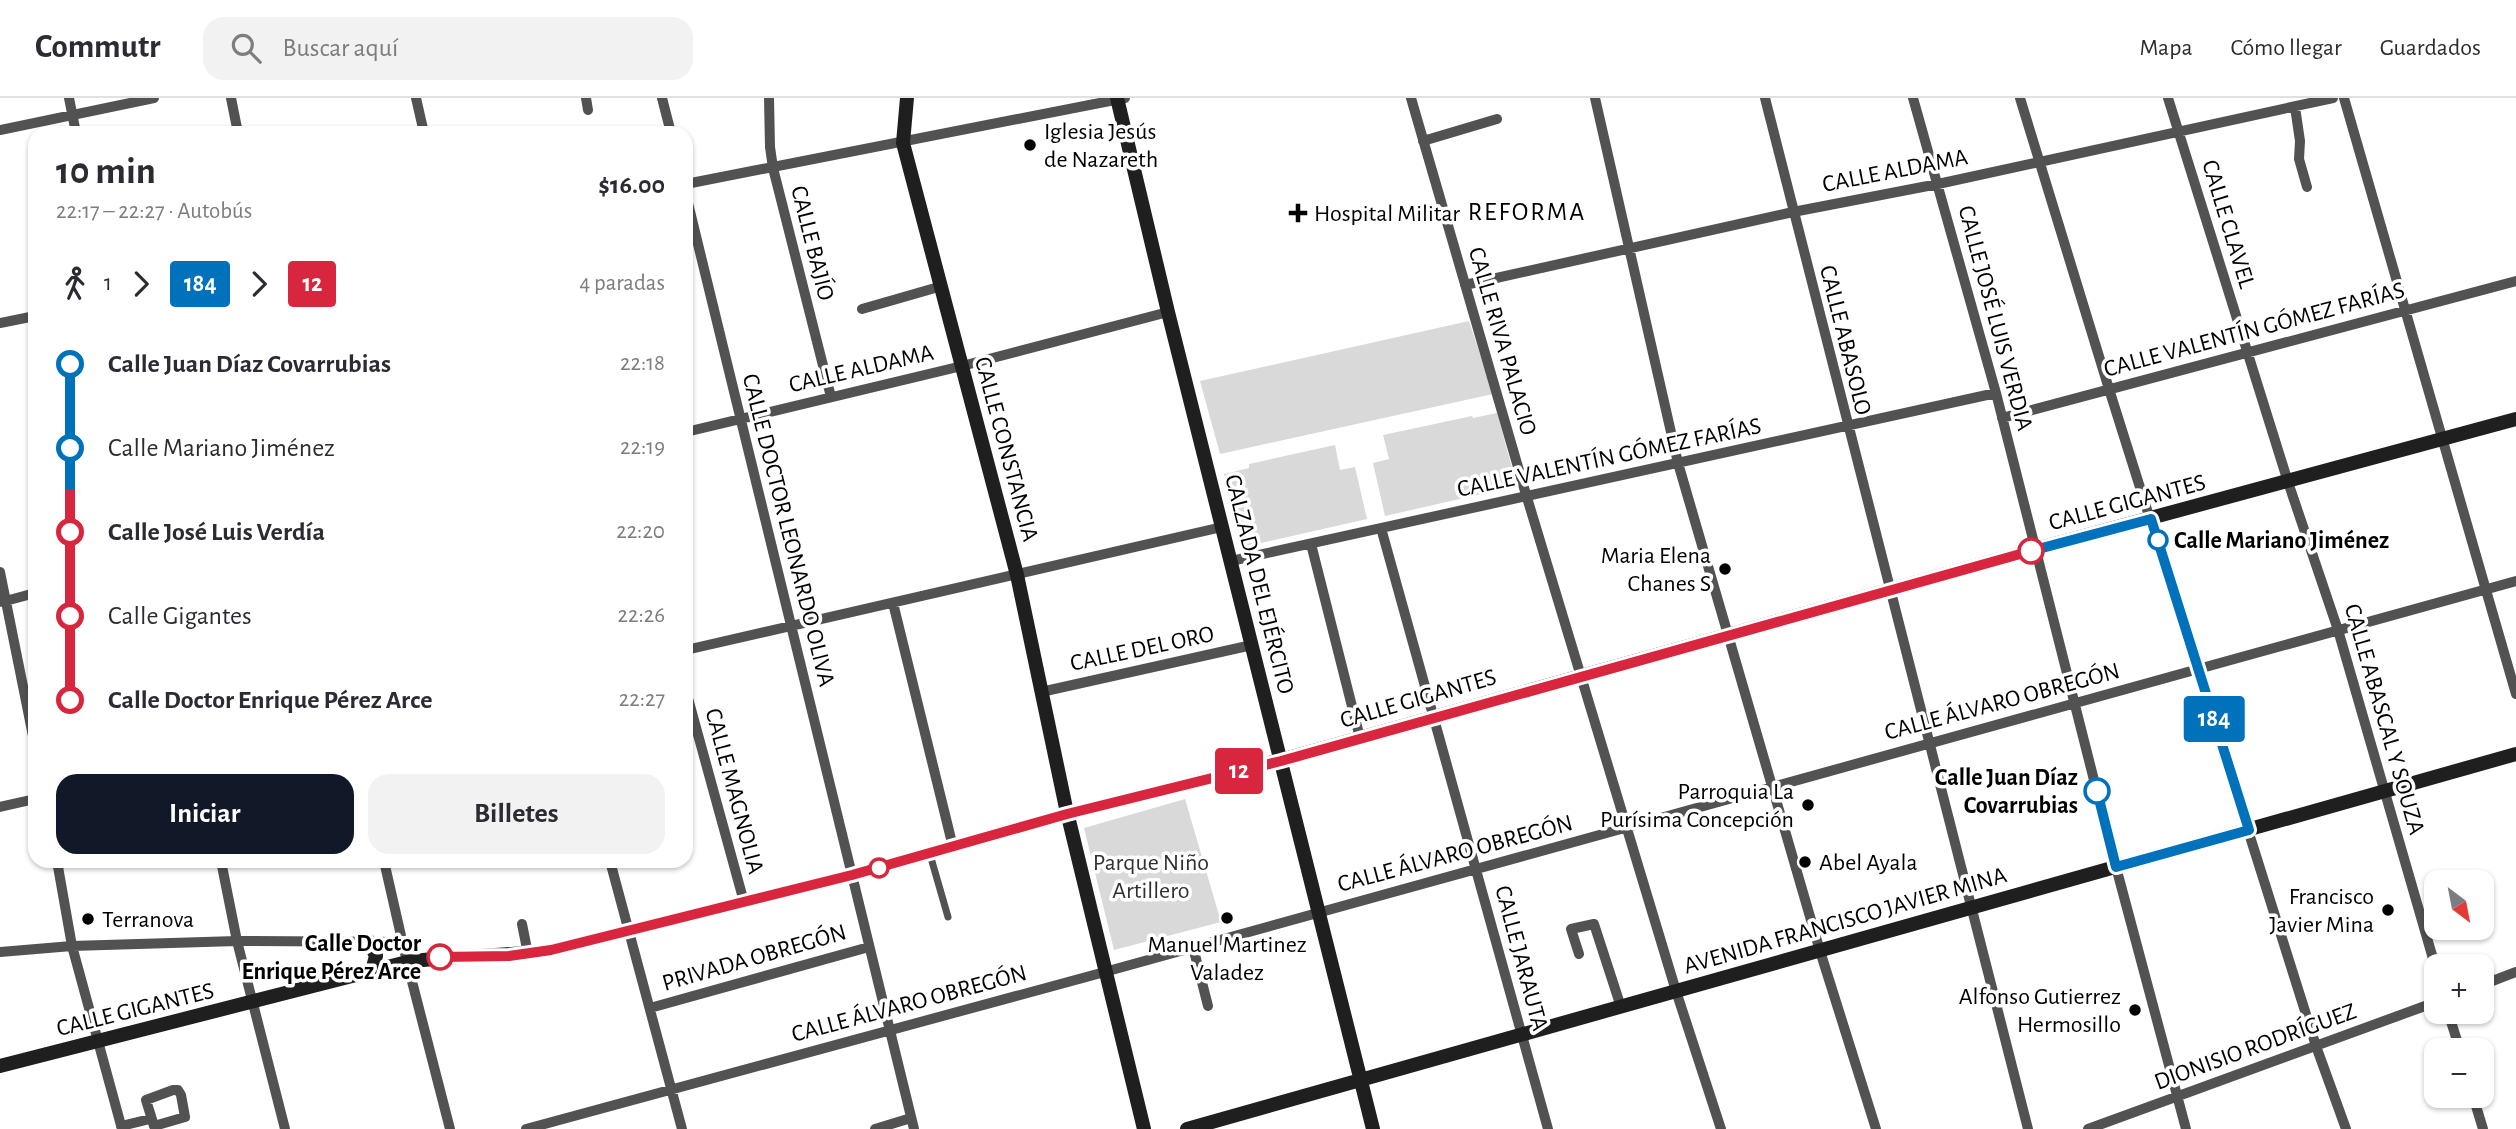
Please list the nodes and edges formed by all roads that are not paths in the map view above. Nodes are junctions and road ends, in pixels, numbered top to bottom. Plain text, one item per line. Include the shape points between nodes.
1 (69, 98) edge
2 (152, 98) edge
3 (231, 98) edge
4 (416, 98) edge
5 (586, 98) edge
6 (662, 98) edge
7 (769, 98) edge
8 (907, 98) edge
9 (1120, 98) edge
10 (1411, 98) edge
11 (1594, 98) edge
12 (1765, 98) edge
13 (1913, 98) edge
14 (2020, 98) edge
15 (2168, 98) edge
16 (2333, 98) edge
17 (2344, 98) edge
18 (2295, 107) junction
19 (588, 110) dead end
20 (73, 115) junction
21 (1497, 119) dead end
22 (75, 126) edge
23 (237, 126) edge
24 (423, 126) edge
25 (669, 126) edge
26 (0, 130) edge
27 (2179, 132) junction
28 (1423, 141) junction
29 (903, 143) junction
30 (2040, 162) junction
31 (773, 168) junction
32 (693, 183) edge
33 (1938, 184) junction
34 (2307, 187) dead end
35 (1793, 212) junction
36 (693, 224) edge
37 (1629, 249) junction
38 (2516, 281) edge
39 (1465, 285) junction
40 (942, 286) junction
41 (862, 309) dead end
42 (2405, 311) junction
43 (1168, 312) junction
44 (28, 317) edge
45 (0, 323) edge
46 (2248, 354) junction
47 (962, 366) junction
48 (2109, 390) junction
49 (1996, 393) junction
50 (831, 397) junction
51 (740, 418) junction
52 (2002, 418) junction
53 (2516, 419) edge
54 (1846, 426) junction
55 (693, 430) edge
56 (2442, 438) junction
57 (1678, 463) junction
58 (2288, 482) junction
59 (1527, 496) junction
60 (2151, 519) junction
61 (1222, 527) junction
62 (1381, 528) junction
63 (1311, 544) junction
64 (2036, 549) junction
65 (1231, 561) junction
66 (0, 572) edge
67 (1017, 575) junction
68 (2516, 581) edge
69 (2485, 589) junction
70 (1890, 591) junction
71 (28, 595) edge
72 (3, 601) edge
73 (893, 603) junction
74 (791, 626) junction
75 (2338, 630) junction
76 (1728, 635) junction
77 (1252, 645) junction
78 (693, 648) edge
79 (2198, 669) junction
80 (1581, 676) junction
81 (1041, 692) junction
82 (2516, 694) edge
83 (2074, 703) junction
84 (28, 714) edge
85 (693, 716) edge
86 (1434, 717) junction
87 (1360, 738) junction
88 (1928, 744) junction
89 (2516, 754) edge
90 (1281, 761) junction
91 (1772, 787) junction
92 (2385, 791) junction
93 (28, 801) edge
94 (0, 807) edge
95 (1067, 814) junction
96 (1627, 827) junction
97 (2249, 830) junction
98 (953, 846) junction
99 (928, 850) junction
100 (2116, 867) junction
101 (58, 868) edge
102 (222, 868) edge
103 (386, 868) edge
104 (612, 868) edge
105 (1476, 869) junction
106 (852, 875) junction
107 (744, 902) junction
108 (1972, 908) junction
109 (1320, 912) junction
110 (948, 917) dead end
111 (522, 925) dead end
112 (629, 930) junction
113 (237, 941) junction
114 (369, 941) junction
115 (402, 942) junction
116 (72, 946) junction
117 (869, 947) junction
118 (1193, 947) junction
119 (1820, 951) junction
120 (0, 952) edge
121 (528, 954) junction
122 (1579, 954) dead end
123 (2432, 954) edge
124 (407, 962) junction
125 (372, 971) junction
126 (1105, 972) junction
127 (2516, 972) edge
128 (2494, 980) edge
129 (1676, 991) junction
130 (253, 1002) junction
131 (1208, 1006) dead end
132 (2424, 1006) edge
133 (1622, 1007) junction
134 (650, 1008) junction
135 (889, 1031) junction
136 (1521, 1035) junction
137 (100, 1042) junction
138 (2316, 1046) junction
139 (0, 1066) edge
140 (1361, 1081) junction
141 (672, 1089) junction
142 (2177, 1097) junction
143 (2477, 1108) edge
144 (150, 1119) junction
145 (913, 1124) edge
146 (121, 1128) edge
147 (285, 1129) edge
148 (450, 1129) edge
149 (526, 1129) edge
150 (682, 1129) edge
151 (875, 1129) edge
152 (1144, 1129) edge
153 (1187, 1129) edge
154 (1373, 1129) edge
155 (1548, 1129) edge
156 (1721, 1129) edge
157 (1876, 1129) edge
158 (2028, 1129) edge
159 (2088, 1129) edge
160 (2186, 1129) edge
161 (2346, 1129) edge
162 (2483, 1129) edge

1 - 20 street
2 - 20 street
3 - 23 street
4 - 24 street
5 - 19 street
6 - 25 street
7 - 31 street, CALLE BAJÍO
8 - 29 main road, CALLE CONSTANCIA
9 - 29 street
9 - 43 main road, CALZADA DEL EJÉRCITO
10 - 28 street, CALLE RIVA PALACIO
11 - 37 street
12 - 35 street, CALLE ABASOLO
13 - 33 street, CALLE JOSÉ LUIS VERDIA
14 - 30 street
15 - 27 street, CALLE CLAVEL
16 - 18 street, CALLE ALDAMA
17 - 42 street
18 - 27 street, CALLE ALDAMA
18 - 34 street
20 - 22 street
20 - 26 street
21 - 28 street
27 - 30 street, CALLE ALDAMA
27 - 46 street, CALLE CLAVEL
28 - 39 street, CALLE RIVA PALACIO
29 - 31 street
29 - 40 main road, CALLE CONSTANCIA
30 - 33 street, CALLE ALDAMA
30 - 48 street
31 - 32 street
31 - 50 street, CALLE BAJÍO
33 - 35 street, CALLE ALDAMA
33 - 49 street, CALLE JOSÉ LUIS VERDIA
35 - 37 street, CALLE ALDAMA
35 - 54 street, CALLE ABASOLO
36 - 51 street, CALLE DOCTOR LEONARDO OLIVA
37 - 39 street, CALLE ALDAMA
37 - 57 street
38 - 42 street, CALLE VALENTÍN GÓMEZ FARÍAS
39 - 59 street, CALLE RIVA PALACIO
40 - 41 street
40 - 47 main road, CALLE CONSTANCIA
42 - 46 street, CALLE VALENTÍN GÓMEZ FARÍAS
42 - 56 street
43 - 47 street, CALLE ALDAMA
43 - 61 main road, CALZADA DEL EJÉRCITO
44 - 45 street
46 - 48 street, CALLE VALENTÍN GÓMEZ FARÍAS
46 - 58 street, CALLE CLAVEL
47 - 50 street, CALLE ALDAMA
47 - 67 main road, CALLE CONSTANCIA
48 - 52 street, CALLE VALENTÍN GÓMEZ FARÍAS
48 - 60 street
49 - 52 street, CALLE JOSÉ LUIS VERDIA
49 - 54 street, CALLE VALENTÍN GÓMEZ FARÍAS
50 - 51 street, CALLE ALDAMA
51 - 55 street, CALLE ALDAMA
51 - 74 street, CALLE DOCTOR LEONARDO OLIVA
52 - 64 street, CALLE JOSÉ LUIS VERDIA
53 - 56 main road, CALLE GIGANTES
54 - 57 street, CALLE VALENTÍN GÓMEZ FARÍAS
54 - 70 street, CALLE ABASOLO
56 - 58 main road, CALLE GIGANTES
56 - 69 street
57 - 59 street, CALLE VALENTÍN GÓMEZ FARÍAS
57 - 76 street
58 - 60 main road, CALLE GIGANTES
58 - 75 street, CALLE ABASCAL Y SOUZA
59 - 62 street, CALLE VALENTÍN GÓMEZ FARÍAS
59 - 80 street, CALLE RIVA PALACIO
60 - 64 main road, CALLE GIGANTES
60 - 79 street
61 - 65 main road, CALZADA DEL EJÉRCITO
61 - 67 street
62 - 63 street, CALLE VALENTÍN GÓMEZ FARÍAS
62 - 86 street, CALLE JARAUTA
63 - 65 street, CALLE VALENTÍN GÓMEZ FARÍAS
63 - 87 street
64 - 70 main road, CALLE GIGANTES
64 - 83 street
65 - 77 main road, CALZADA DEL EJÉRCITO
66 - 72 street
67 - 73 street
67 - 81 main road, CALLE CONSTANCIA
68 - 69 street, CALLE ÁLVARO OBREGÓN
69 - 75 street, CALLE ÁLVARO OBREGÓN
69 - 82 street
70 - 76 main road, CALLE GIGANTES
70 - 88 street, CALLE ABASOLO
71 - 72 street
72 - 84 street
73 - 74 street
73 - 98 street
74 - 78 street
74 - 106 street, CALLE DOCTOR LEONARDO OLIVA
75 - 79 street, CALLE ÁLVARO OBREGÓN
75 - 92 street, CALLE ABASCAL Y SOUZA
76 - 80 main road, CALLE GIGANTES
76 - 91 street
77 - 81 street, CALLE DEL ORO
77 - 90 main road, CALZADA DEL EJÉRCITO
79 - 83 street, CALLE ÁLVARO OBREGÓN
79 - 97 street
80 - 86 main road, CALLE GIGANTES
80 - 96 street, CALLE RIVA PALACIO
81 - 95 main road, CALLE CONSTANCIA
83 - 88 street, CALLE ÁLVARO OBREGÓN
83 - 100 street
85 - 107 street, CALLE MAGNOLIA
86 - 87 main road, CALLE GIGANTES
86 - 105 street, CALLE JARAUTA
87 - 90 main road, CALLE GIGANTES
88 - 91 street, CALLE ÁLVARO OBREGÓN
88 - 108 street, CALLE ABASOLO
89 - 92 main road, AVENIDA FRANCISCO JAVIER MINA
90 - 95 main road, CALLE GIGANTES
90 - 109 main road, CALZADA DEL EJÉRCITO
91 - 96 street, CALLE ÁLVARO OBREGÓN
91 - 119 street
92 - 97 main road, AVENIDA FRANCISCO JAVIER MINA
92 - 123 street, CALLE ABASCAL Y SOUZA
93 - 94 street
95 - 98 main road, CALLE GIGANTES
95 - 126 main road, CALLE CONSTANCIA
96 - 105 street, CALLE ÁLVARO OBREGÓN
96 - 129 street, CALLE RIVA PALACIO
97 - 100 main road, AVENIDA FRANCISCO JAVIER MINA
97 - 138 street
98 - 99 main road, CALLE GIGANTES
99 - 106 main road, CALLE GIGANTES
99 - 110 street
100 - 108 main road, AVENIDA FRANCISCO JAVIER MINA
100 - 142 street
101 - 116 street
102 - 113 street
103 - 115 street
104 - 112 street
105 - 109 street, CALLE ÁLVARO OBREGÓN
105 - 136 street, CALLE JARAUTA
106 - 107 main road, CALLE GIGANTES
106 - 117 street, CALLE DOCTOR LEONARDO OLIVA
107 - 112 main road, CALLE GIGANTES
108 - 119 main road, AVENIDA FRANCISCO JAVIER MINA
108 - 158 street, CALLE ABASOLO
109 - 118 street, CALLE ÁLVARO OBREGÓN
109 - 140 main road, CALZADA DEL EJÉRCITO
111 - 121 street
112 - 121 main road, CALLE GIGANTES
112 - 134 street
113 - 114 street
113 - 116 street
113 - 130 street
114 - 115 street
114 - 125 main road via 376,956
115 - 124 street
116 - 120 street
116 - 137 street
117 - 134 street, PRIVADA OBREGÓN
117 - 135 street, CALLE DOCTOR LEONARDO OLIVA
118 - 126 street, CALLE ÁLVARO OBREGÓN
118 - 131 street
119 - 129 main road, AVENIDA FRANCISCO JAVIER MINA
119 - 157 street
121 - 124 main road, CALLE GIGANTES
122 - 133 street via 1571,929 1594,924
124 - 125 main road, CALLE GIGANTES
124 - 148 street
125 - 130 main road, CALLE GIGANTES
126 - 135 street, CALLE ÁLVARO OBREGÓN
126 - 152 main road, CALLE CONSTANCIA
127 - 128 street
129 - 133 main road, AVENIDA FRANCISCO JAVIER MINA
129 - 156 street, CALLE RIVA PALACIO
130 - 137 main road, CALLE GIGANTES
130 - 147 street
132 - 138 street, DIONISIO RODRÍGUEZ
133 - 136 main road, AVENIDA FRANCISCO JAVIER MINA
134 - 141 street
135 - 141 street, CALLE ÁLVARO OBREGÓN
135 - 145 street, CALLE DOCTOR LEONARDO OLIVA
136 - 140 main road, AVENIDA FRANCISCO JAVIER MINA
136 - 155 street, CALLE JARAUTA
137 - 139 main road, CALLE GIGANTES
137 - 146 street
138 - 142 street, DIONISIO RODRÍGUEZ
138 - 161 street
140 - 153 main road, AVENIDA FRANCISCO JAVIER MINA
140 - 154 main road, CALZADA DEL EJÉRCITO
141 - 149 street, CALLE ÁLVARO OBREGÓN
141 - 150 street
142 - 159 street, DIONISIO RODRÍGUEZ
142 - 160 street
143 - 162 street
144 - 144 street via 146,1100 178,1090 185,1117 157,1126
144 - 146 street
145 - 151 street

